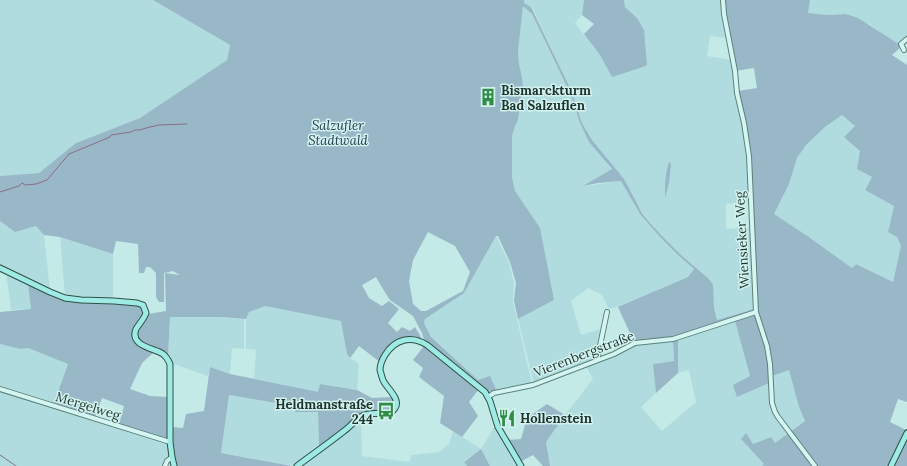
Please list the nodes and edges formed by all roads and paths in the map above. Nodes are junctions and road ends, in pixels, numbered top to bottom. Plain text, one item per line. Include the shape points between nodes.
1 (723, 0) edge
2 (907, 40) edge
3 (904, 50) dead end
4 (0, 268) edge
5 (607, 312) dead end
6 (756, 312) junction
7 (597, 360) junction
8 (0, 389) edge
9 (488, 396) junction
10 (907, 434) edge
11 (170, 442) junction
12 (172, 457) junction
13 (165, 466) edge
14 (174, 466) edge
15 (297, 466) edge
16 (521, 466) edge
17 (815, 466) edge
18 (891, 466) edge

1 - 6 street, Wiensieker Weg via 734,63 736,93 749,156
2 - 3 street via 902,44
4 - 11 main road via 65,298 125,301 143,305 146,313 136,330 137,339 142,346 162,353 170,364
5 - 7 street
6 - 7 street, Vierenbergstraße via 673,339 636,343
6 - 17 street, Wiensieker Weg via 767,346 775,412
7 - 9 street, Vierenbergstraße via 533,385
8 - 11 street, Mergelweg
9 - 15 main road via 422,342 407,340 395,344 383,358 380,370 383,380 396,400 395,409 387,413 360,417
9 - 16 main road via 498,427
10 - 18 main road
11 - 12 main road
12 - 13 street
12 - 14 main road

